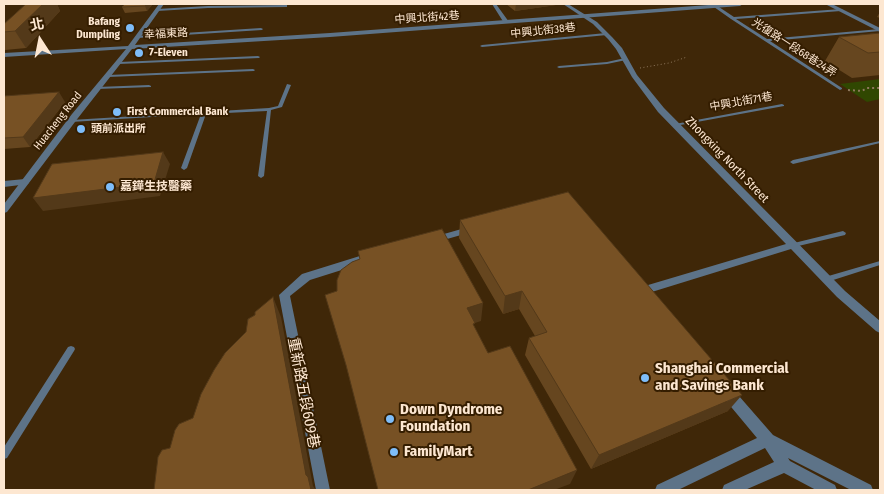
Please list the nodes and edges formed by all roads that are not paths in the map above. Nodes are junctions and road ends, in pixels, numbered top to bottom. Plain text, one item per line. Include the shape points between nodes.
1 (162, 4) edge
2 (494, 4) edge
3 (564, 4) edge
4 (740, 4) edge
5 (828, 4) edge
6 (286, 6) dead end
7 (714, 6) junction
8 (157, 10) junction
9 (840, 10) junction
10 (586, 16) junction
11 (732, 18) junction
12 (506, 22) junction
13 (261, 29) dead end
14 (880, 30) edge
15 (606, 34) junction
16 (330, 35) joint
17 (137, 37) junction
18 (766, 40) junction
19 (482, 46) dead end
20 (131, 47) junction
21 (4, 55) edge
22 (258, 57) dead end
23 (625, 59) junction
24 (119, 63) junction
25 (559, 67) dead end
26 (253, 70) dead end
27 (108, 76) junction
28 (149, 86) dead end
29 (289, 86) dead end
30 (97, 88) junction
31 (840, 89) road end
32 (782, 105) dead end
33 (269, 109) junction
34 (204, 113) junction
35 (71, 121) junction
36 (675, 124) junction
37 (880, 142) edge
38 (793, 162) dead end
39 (184, 168) dead end
40 (261, 176) dead end
41 (25, 182) junction
42 (4, 184) edge
43 (4, 210) edge
44 (481, 227) edge
45 (843, 233) dead end
46 (425, 242) edge
47 (794, 246) junction
48 (378, 255) edge
49 (880, 263) edge
50 (827, 279) junction
51 (642, 292) edge
52 (284, 295) junction
53 (272, 307) edge
54 (880, 328) edge
55 (71, 349) dead end
56 (718, 381) edge
57 (768, 440) junction
58 (4, 455) edge
59 (786, 466) junction
60 (323, 490) edge
61 (662, 490) edge
62 (729, 490) edge
63 (830, 490) edge
64 (866, 490) edge

1 - 8 street, Huacheng Road
2 - 12 street
3 - 10 street, Zhongxing North Street
4 - 7 street, 中興北街42巷
5 - 9 street
6 - 8 lane
7 - 10 street, 中興北街42巷
7 - 11 lane, 光復路一段68巷24弄
8 - 17 street, Huacheng Road
9 - 11 lane
9 - 14 street
10 - 12 street, 中興北街42巷
10 - 15 street, Zhongxing North Street
11 - 18 lane, 光復路一段68巷24弄
12 - 16 street, 中興北街42巷
13 - 17 lane
14 - 18 lane
15 - 19 lane, 中興北街38巷
15 - 23 street, Zhongxing North Street
16 - 20 street, 幸福東路
17 - 20 street, Huacheng Road
18 - 31 lane, 光復路一段68巷24弄
20 - 21 street, 幸福東路
20 - 24 street, Huacheng Road
22 - 24 lane
23 - 25 lane
23 - 36 street, Zhongxing North Street via 660,110
24 - 27 street, Huacheng Road
26 - 27 lane
27 - 30 street, Huacheng Road
28 - 30 lane
29 - 33 lane via 280,107
30 - 35 street, Huacheng Road
32 - 36 lane, 中興北街71巷
33 - 34 lane
33 - 40 lane
34 - 35 lane
34 - 39 lane
35 - 41 street, Huacheng Road
36 - 47 street, Zhongxing North Street
37 - 38 lane
41 - 42 street
41 - 43 street, Huacheng Road
44 - 46 street
45 - 47 lane
47 - 50 street, Zhongxing North Street
47 - 51 street
48 - 52 street via 306,277
49 - 50 lane
50 - 54 street, Zhongxing North Street
52 - 53 street
52 - 60 street, 重新路五段609巷
55 - 58 lane
56 - 57 street
57 - 59 street
57 - 61 street
57 - 64 street
59 - 62 street
59 - 63 street

